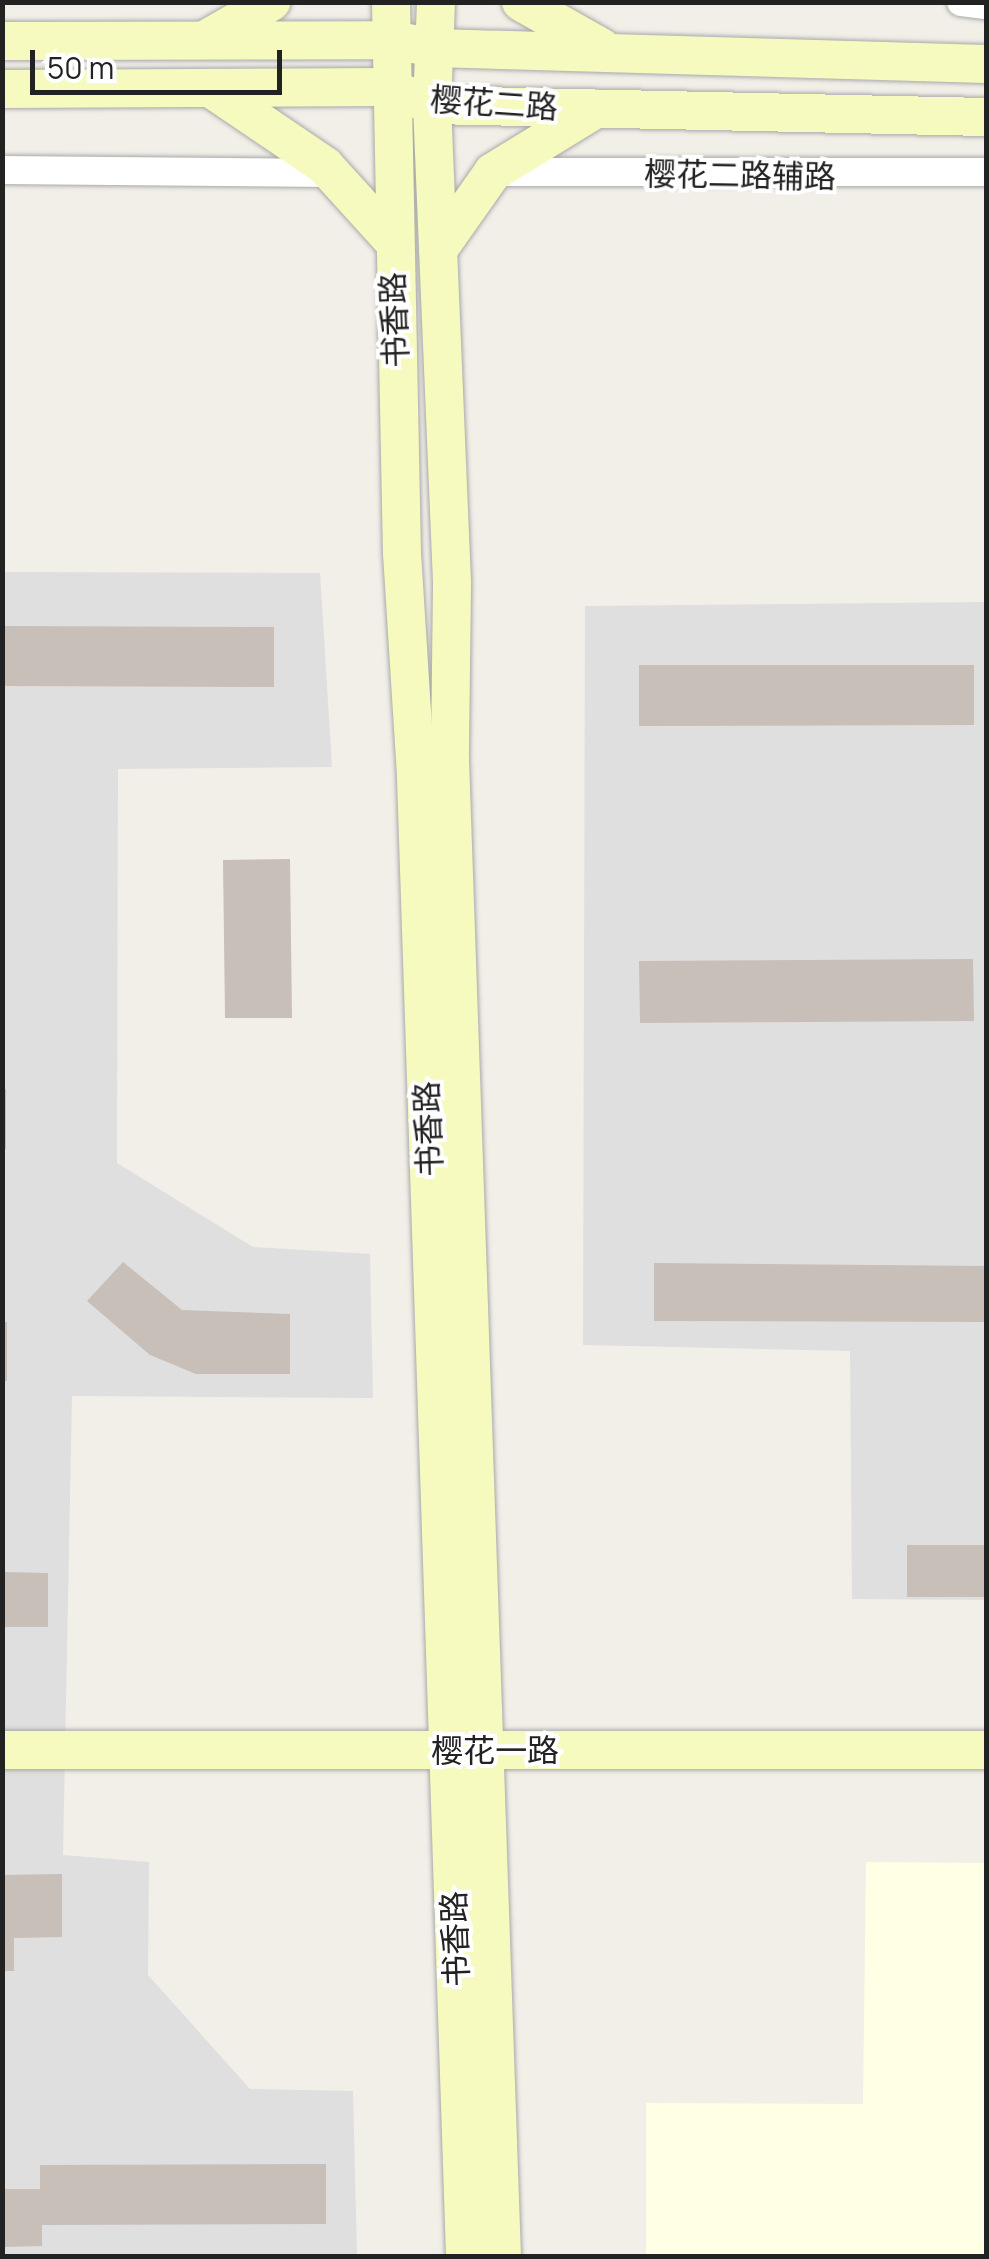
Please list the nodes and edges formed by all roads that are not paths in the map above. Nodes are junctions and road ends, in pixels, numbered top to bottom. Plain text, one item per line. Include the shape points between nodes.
1 (271, 2) edge
2 (392, 2) edge
3 (436, 2) edge
4 (521, 2) edge
5 (961, 2) edge
6 (986, 6) edge
7 (392, 40) junction
8 (203, 41) junction
9 (2, 42) edge
10 (436, 48) junction
11 (612, 53) junction
12 (986, 64) edge
13 (387, 87) junction
14 (210, 88) junction
15 (2, 89) edge
16 (432, 105) junction
17 (596, 109) junction
18 (986, 117) edge
19 (2, 170) edge
20 (332, 172) junction
21 (492, 172) junction
22 (986, 172) edge
23 (392, 240) junction
24 (438, 250) junction
25 (2, 1750) edge
26 (467, 1750) junction
27 (986, 1750) edge
28 (465, 2256) edge
29 (502, 2256) edge

1 - 8 street
2 - 7 street, 书香路
3 - 10 street, 书香路
4 - 11 street
5 - 6 street
7 - 8 street, 樱花二路
7 - 10 street, 樱花二路
7 - 13 street, 书香路
8 - 9 street, 樱花二路
10 - 11 street, 樱花二路
10 - 16 street, 书香路
11 - 12 street, 樱花二路
13 - 14 street, 樱花二路
13 - 16 street, 樱花二路
13 - 23 street, 书香路
14 - 15 street, 樱花二路
14 - 20 street
16 - 17 street, 樱花二路
16 - 24 street, 书香路
17 - 18 street, 樱花二路
17 - 21 street
19 - 20 street
20 - 23 street
21 - 22 street, 樱花二路辅路
21 - 24 street
23 - 26 street, 书香路
24 - 26 street, 书香路
25 - 26 street, 樱花一路
26 - 27 street, 樱花一路
26 - 28 street, 书香路
26 - 29 street, 书香路

